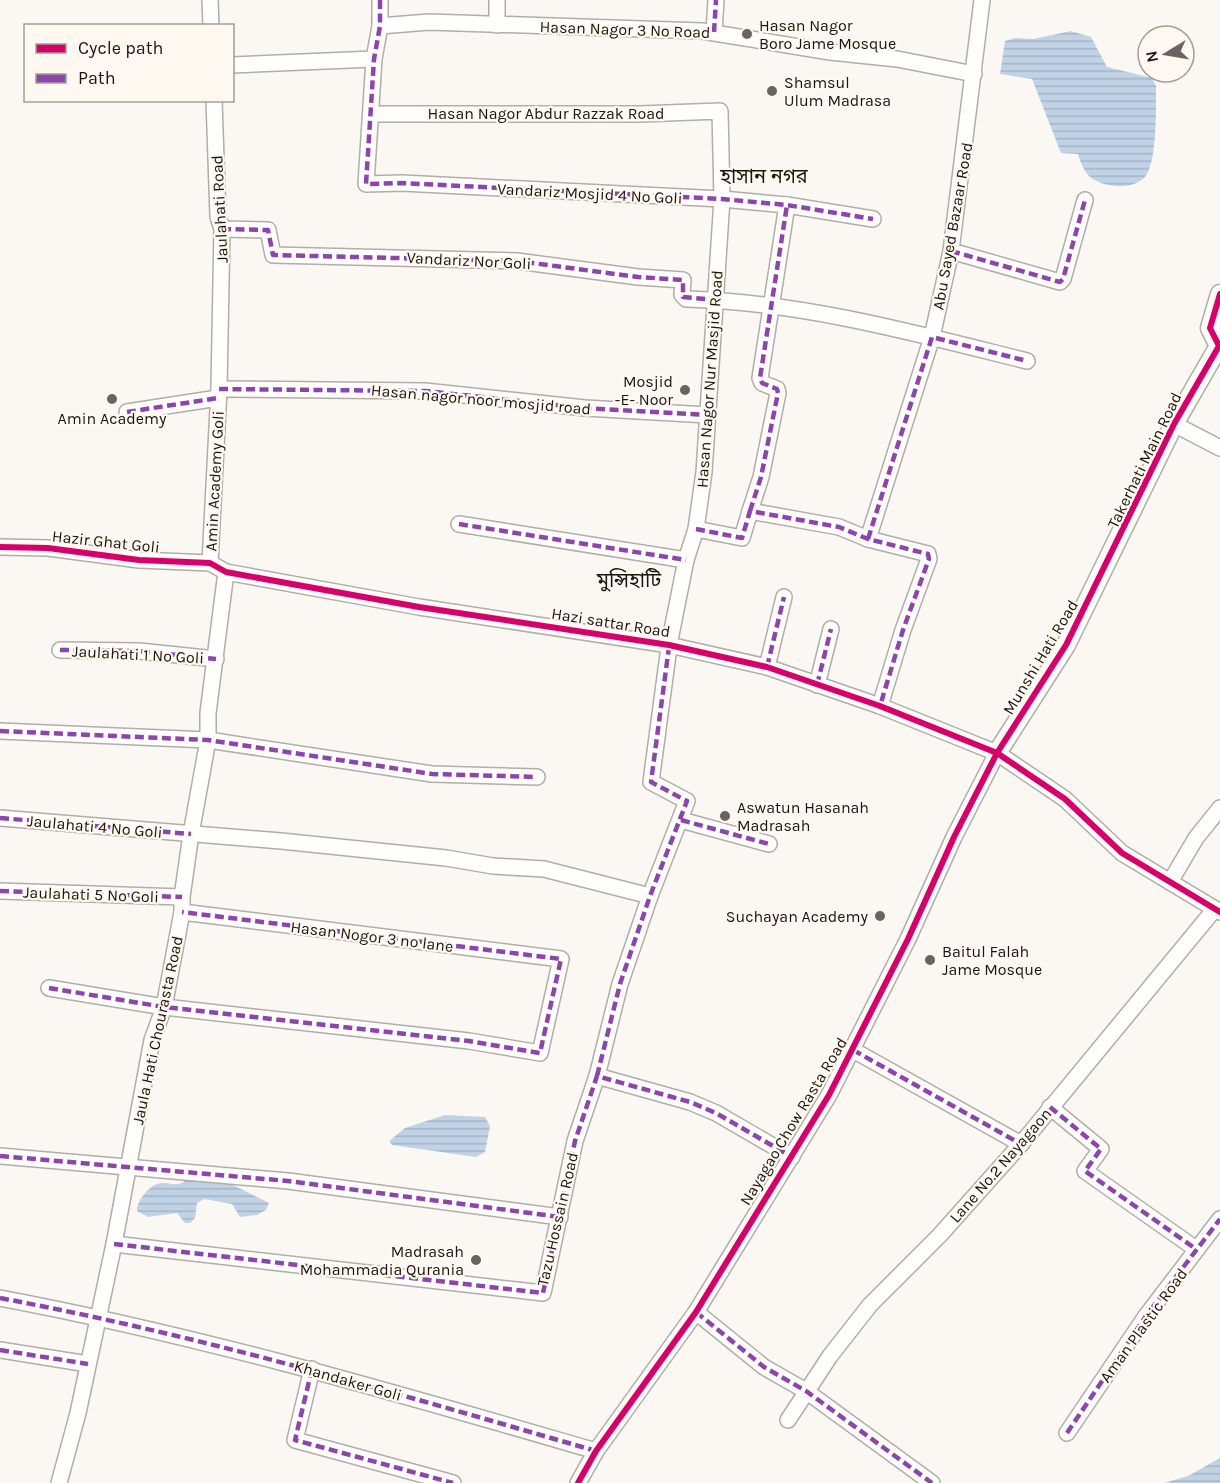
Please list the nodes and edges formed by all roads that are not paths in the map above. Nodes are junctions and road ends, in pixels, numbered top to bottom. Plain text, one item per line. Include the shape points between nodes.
1 (210, 0) edge
2 (380, 0) edge
3 (497, 0) edge
4 (716, 0) edge
5 (982, 0) edge
6 (211, 24) edge
7 (497, 25) junction
8 (380, 26) junction
9 (714, 32) junction
10 (374, 59) junction
11 (234, 65) edge
12 (974, 74) junction
13 (214, 102) edge
14 (720, 111) joint
15 (371, 119) junction
16 (722, 199) junction
17 (1085, 200) dead end
18 (787, 205) junction
19 (873, 219) dead end
20 (222, 229) junction
21 (951, 250) junction
22 (1220, 294) edge
23 (715, 300) junction
24 (771, 305) junction
25 (932, 338) junction
26 (1219, 346) edge
27 (1027, 361) dead end
28 (218, 393) junction
29 (127, 412) dead end
30 (708, 415) junction
31 (1174, 424) junction
32 (1220, 448) edge
33 (750, 511) junction
34 (459, 524) dead end
35 (696, 529) junction
36 (868, 539) junction
37 (0, 547) edge
38 (686, 560) junction
39 (210, 563) junction
40 (226, 572) junction
41 (1104, 573) joint
42 (784, 597) dead end
43 (831, 629) dead end
44 (669, 646) junction
45 (60, 650) dead end
46 (216, 658) junction
47 (767, 667) junction
48 (817, 685) junction
49 (880, 706) junction
50 (0, 731) edge
51 (208, 740) junction
52 (997, 753) junction
53 (537, 777) dead end
54 (1220, 808) edge
55 (0, 818) edge
56 (681, 820) junction
57 (191, 834) junction
58 (769, 844) dead end
59 (1170, 882) junction
60 (0, 891) edge
61 (650, 896) junction
62 (182, 905) junction
63 (1217, 911) edge
64 (49, 988) dead end
65 (164, 1006) junction
66 (853, 1050) junction
67 (597, 1076) junction
68 (1050, 1107) junction
69 (1021, 1144) junction
70 (0, 1156) edge
71 (792, 1157) junction
72 (129, 1167) junction
73 (560, 1217) junction
74 (1220, 1219) edge
75 (114, 1244) junction
76 (1196, 1249) junction
77 (0, 1298) edge
78 (696, 1312) junction
79 (97, 1318) junction
80 (0, 1350) edge
81 (88, 1365) junction
82 (312, 1369) junction
83 (806, 1391) junction
84 (788, 1420) dead end
85 (1067, 1433) dead end
86 (596, 1451) junction
87 (59, 1483) edge
88 (453, 1483) edge
89 (578, 1483) edge
90 (932, 1483) edge

1 - 6 street
2 - 8 street, Vandariz Mosjid 4 No Goli
3 - 7 street
4 - 9 street
5 - 12 street, Abu Sayed Bazaar Road
7 - 8 street, Hasan Nagor 3 No Road via 429,22
7 - 9 street, Hasan Nagor 3 No Road
8 - 10 street, Vandariz Mosjid 4 No Goli
9 - 12 street, Hasan Nagor 3 No Road
10 - 11 street
10 - 15 street, Vandariz Mosjid 4 No Goli
12 - 21 street, Abu Sayed Bazaar Road
13 - 20 street, Jaulahati Road via 218,217
14 - 15 street, Hasan Nagor Abdur Razzak Road
14 - 16 street, Hasan Nagor Nur Masjid Road
15 - 16 street, Vandariz Mosjid 4 No Goli via 365,177 366,184 373,186 422,184
16 - 18 street, Vandariz Mosjid 4 No Goli
16 - 23 street, Hasan Nagor Nur Masjid Road
17 - 21 street via 1060,282
18 - 19 street, Vandariz Mosjid 4 No Goli
18 - 24 street
20 - 23 street, Vandariz Nor Goli via 268,230 273,255 517,261 683,280 683,297
20 - 28 street, Jaulahati Road
21 - 25 street, Abu Sayed Bazaar Road
22 - 26 street, Takerhati Main Road via 1210,328
23 - 24 street
23 - 30 street, Hasan Nagor Nur Masjid Road
24 - 25 street
24 - 33 street via 760,381 778,393
25 - 27 street
25 - 36 street, Abu Sayed Bazaar Road
26 - 31 street, Takerhati Main Road
28 - 29 street, Amin Academy Goli
28 - 30 street, Hasan nagor noor mosjid road via 425,391 585,408
28 - 39 street, Amin Academy Goli
30 - 35 street, Hasan Nagor Nur Masjid Road
31 - 32 street
31 - 41 street, Takerhati Main Road
33 - 35 street via 742,538
33 - 36 street via 839,527
34 - 38 street
35 - 38 street, Hasan Nagor Nur Masjid Road
36 - 49 street via 928,554 929,559
37 - 39 street, Hazir Ghat Goli
38 - 44 street, Hasan Nagor Nur Masjid Road
39 - 40 street, Hazi sattar Road
40 - 44 street, Hazi sattar Road
40 - 46 street, Jaula Hati Chourasta Road
41 - 52 street, Munshi Hati Road via 1066,645
42 - 47 street
43 - 48 street
44 - 47 street, Hazi sattar Road
44 - 56 street, Hasan Nagor Nur Masjid Road via 651,782 687,801
45 - 46 street, Jaulahati 1 No Goli via 139,651
46 - 51 street, Jaula Hati Chourasta Road
47 - 48 street, Hazi sattar Road
48 - 49 street, Hazi sattar Road
49 - 52 street, Hazi sattar Road
50 - 51 street
51 - 53 street via 432,774
51 - 57 street, Jaula Hati Chourasta Road
52 - 59 street, Hazi sattar Road via 1065,799 1122,853
52 - 66 street, Nayagao Chow Rasta Road
54 - 59 street via 1196,838
55 - 57 street, Jaulahati 4 No Goli
56 - 58 street
56 - 61 street, Tazu Hossain Road
57 - 61 street, Jaulahati 4 No Goli via 544,870
57 - 62 street, Jaula Hati Chourasta Road
59 - 63 street, Hazi sattar Road
60 - 62 street, Jaulahati 5 No Goli
61 - 67 street, Tazu Hossain Road via 620,984
62 - 65 street, Jaula Hati Chourasta Road
62 - 65 street, Hasan Nogor 3 no lane via 561,959 540,1053 469,1041
63 - 68 street, Lane No.2 Nayagaon
64 - 65 street
65 - 72 street, Jaula Hati Chourasta Road via 152,1040
66 - 69 street
66 - 71 street, Nayagao Chow Rasta Road
67 - 71 street via 690,1102
67 - 73 street, Tazu Hossain Road via 575,1141
68 - 69 street, Lane No.2 Nayagaon
68 - 76 street via 1101,1149 1085,1171
69 - 83 street, Lane No.2 Nayagaon via 940,1235 870,1305
70 - 72 street
71 - 78 street, Nayagao Chow Rasta Road
72 - 73 street via 288,1181
72 - 75 street, Jaula Hati Chourasta Road
73 - 75 street, Tazu Hossain Road via 543,1293
74 - 76 street, Aman Plastic Road
75 - 79 street, Jaula Hati Chourasta Road
76 - 85 street, Aman Plastic Road
77 - 79 street, Khandaker Goli
78 - 83 street via 764,1367
78 - 86 street, Nayagao Chow Rasta Road
79 - 81 street, Jaula Hati Chourasta Road
79 - 82 street, Khandaker Goli
80 - 81 street
81 - 87 street, Jaula Hati Chourasta Road
82 - 86 street, Khandaker Goli
82 - 88 street via 295,1440
83 - 84 street, Lane No.2 Nayagaon
83 - 90 street
86 - 89 street, Nayagao Chow Rasta Road

